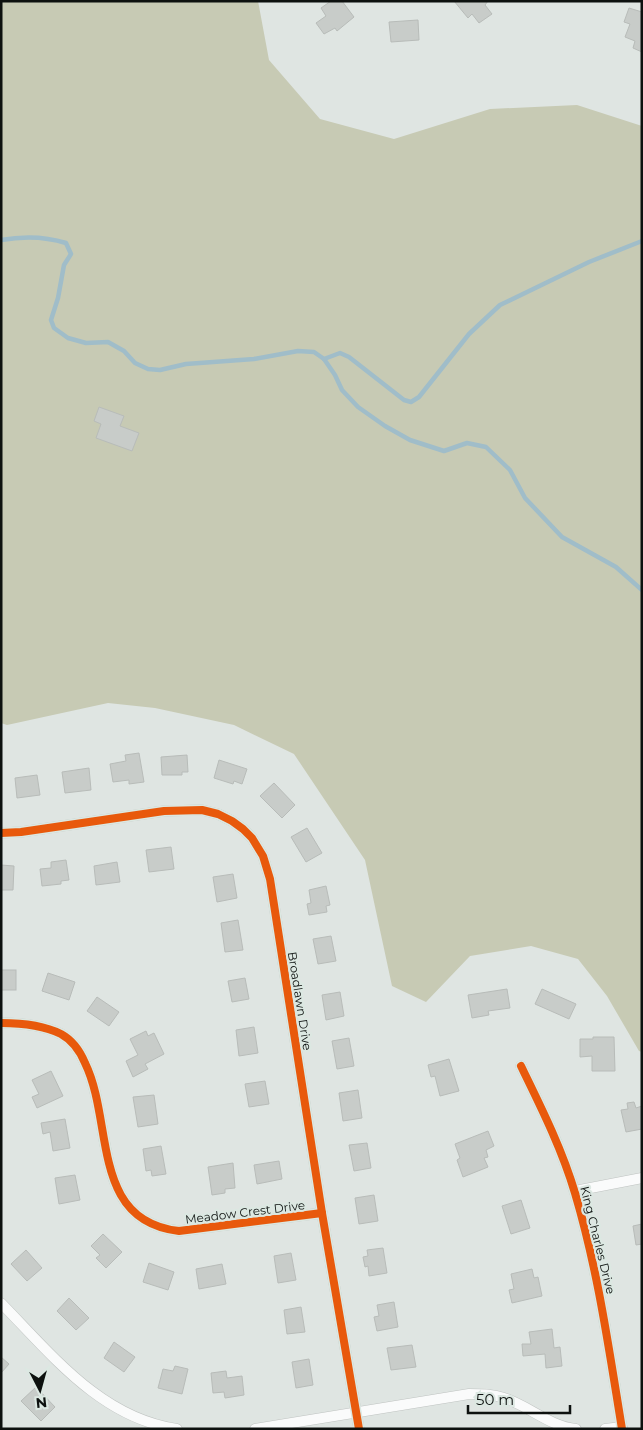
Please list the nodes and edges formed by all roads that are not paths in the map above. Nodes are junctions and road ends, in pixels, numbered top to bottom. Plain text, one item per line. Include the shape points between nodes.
1 (1, 833) edge
2 (1, 1023) edge
3 (521, 1066) dead end
4 (642, 1178) edge
5 (575, 1191) junction
6 (322, 1213) junction
7 (1, 1303) edge
8 (356, 1412) junction
9 (622, 1428) edge
10 (177, 1429) edge
11 (255, 1429) edge
12 (359, 1429) edge
13 (576, 1429) edge
14 (605, 1429) edge

1 - 6 street, Broadlawn Drive via 164,811 202,810 232,820 252,838 263,856 270,879
2 - 6 street, Meadow Crest Drive via 45,1028 62,1035 76,1047 94,1083 115,1184 138,1217 149,1224 179,1231
3 - 5 street, King Charles Drive
4 - 5 street
5 - 9 street, King Charles Drive via 600,1294
6 - 8 street, Broadlawn Drive
7 - 10 street via 64,1367 112,1406 135,1417
8 - 11 street
8 - 12 street, Broadlawn Drive
8 - 13 street via 485,1394 505,1398 545,1420
9 - 14 street

